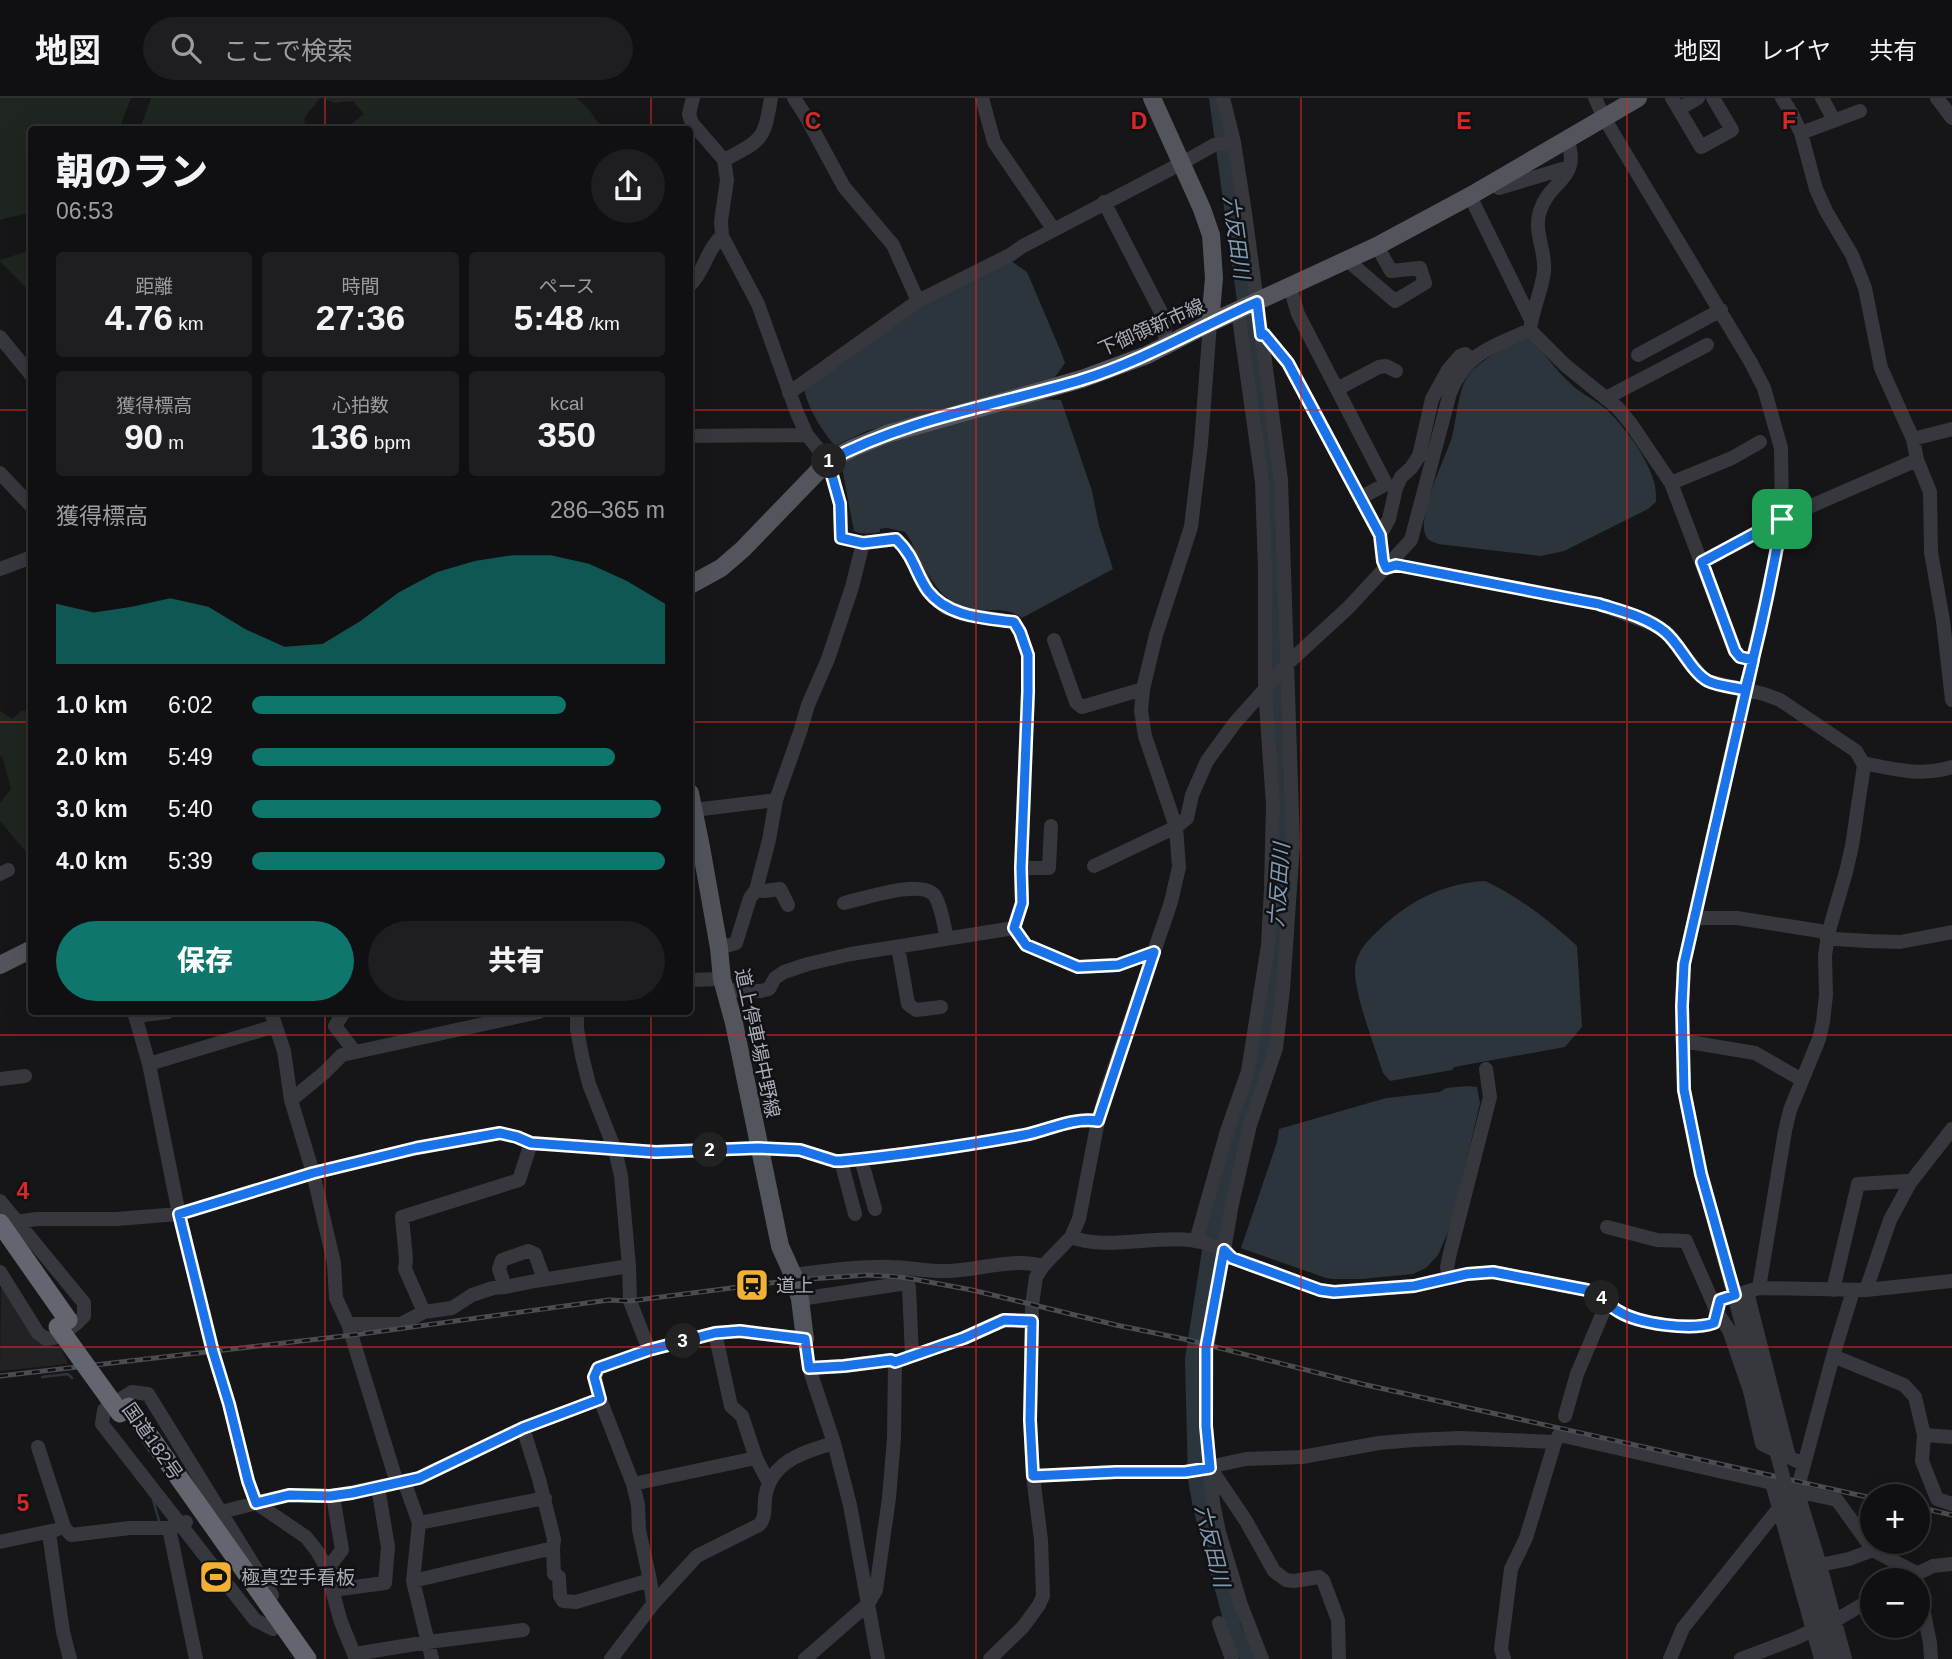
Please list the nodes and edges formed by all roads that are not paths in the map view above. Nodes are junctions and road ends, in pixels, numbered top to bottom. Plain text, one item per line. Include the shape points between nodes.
1 (693, 98) edge
2 (771, 98) edge
3 (794, 98) edge
4 (982, 98) edge
5 (1152, 98) edge
6 (1223, 98) edge
7 (1595, 98) edge
8 (1638, 98) edge
9 (1698, 98) edge
10 (1713, 98) edge
11 (1782, 98) edge
12 (1822, 98) edge
13 (1937, 98) edge
14 (1675, 103) edge
15 (1860, 111) dead end
16 (1604, 118) junction
17 (1952, 118) edge
18 (1834, 120) junction
19 (1801, 134) junction
20 (1567, 139) junction
21 (1234, 142) junction
22 (724, 160) junction
23 (1182, 163) junction
24 (1569, 167) junction
25 (1492, 183) junction
26 (1470, 196) junction
27 (1104, 202) junction
28 (1054, 230) junction
29 (722, 236) junction
30 (1377, 246) junction
31 (1347, 260) junction
32 (693, 282) edge
33 (1290, 287) junction
34 (918, 301) junction
35 (1247, 307) junction
36 (1721, 310) junction
37 (1210, 323) junction
38 (1530, 325) junction
39 (1261, 335) junction
40 (2, 343) edge
41 (1168, 344) junction
42 (1707, 345) dead end
43 (1637, 355) dead end
44 (1471, 359) junction
45 (1396, 371) dead end
46 (28, 372) edge
47 (1338, 389) junction
48 (789, 393) junction
49 (1606, 398) junction
50 (1952, 429) edge
51 (807, 435) junction
52 (693, 436) edge
53 (1913, 439) junction
54 (1760, 442) dead end
55 (1917, 460) junction
56 (828, 461) junction
57 (0, 474) edge
58 (1671, 483) junction
59 (1360, 498) junction
60 (28, 503) edge
61 (1782, 519) junction
62 (1380, 535) junction
63 (863, 543) junction
64 (28, 558) edge
65 (1702, 562) junction
66 (1386, 568) junction
67 (0, 569) edge
68 (693, 583) edge
69 (1054, 640) dead end
70 (1753, 660) junction
71 (1286, 666) junction
72 (1267, 687) junction
73 (1143, 690) junction
74 (1745, 690) junction
75 (1952, 700) edge
76 (1863, 763) junction
77 (1952, 767) edge
78 (693, 798) edge
79 (776, 800) junction
80 (693, 809) edge
81 (1051, 826) dead end
82 (1176, 827) junction
83 (1094, 866) dead end
84 (1021, 868) junction
85 (756, 890) junction
86 (844, 903) dead end
87 (788, 905) dead end
88 (1695, 918) junction
89 (1014, 928) junction
90 (1952, 932) edge
91 (1828, 934) junction
92 (947, 939) junction
93 (898, 947) junction
94 (719, 948) junction
95 (28, 951) edge
96 (1154, 952) junction
97 (0, 965) edge
98 (693, 980) edge
99 (723, 984) junction
100 (941, 1007) dead end
101 (134, 1015) edge
102 (272, 1015) edge
103 (342, 1015) edge
104 (525, 1015) edge
105 (577, 1015) edge
106 (275, 1026) junction
107 (1683, 1041) junction
108 (355, 1052) junction
109 (149, 1064) junction
110 (1486, 1069) dead end
111 (25, 1076) dead end
112 (0, 1079) edge
113 (1801, 1080) junction
114 (291, 1100) junction
115 (1098, 1121) junction
116 (1951, 1135) edge
117 (531, 1143) junction
118 (758, 1148) junction
119 (615, 1150) junction
120 (861, 1159) junction
121 (841, 1161) junction
122 (313, 1173) junction
123 (1910, 1183) junction
124 (0, 1201) edge
125 (874, 1209) dead end
126 (179, 1214) junction
127 (855, 1214) dead end
128 (7, 1223) edge
129 (1607, 1227) dead end
130 (1071, 1237) junction
131 (1198, 1242) junction
132 (0, 1244) edge
133 (1222, 1250) junction
134 (629, 1266) junction
135 (1043, 1266) junction
136 (0, 1272) edge
137 (793, 1275) junction
138 (1449, 1278) junction
139 (544, 1279) junction
140 (1952, 1281) edge
141 (505, 1287) junction
142 (1833, 1290) junction
143 (1859, 1291) junction
144 (1747, 1292) junction
145 (800, 1299) junction
146 (1607, 1303) junction
147 (424, 1312) junction
148 (1718, 1314) junction
149 (1032, 1321) junction
150 (63, 1323) junction
151 (348, 1324) junction
152 (715, 1333) junction
153 (805, 1339) junction
154 (649, 1350) junction
155 (912, 1356) junction
156 (1833, 1356) junction
157 (895, 1362) junction
158 (809, 1368) junction
159 (600, 1399) junction
160 (1565, 1416) dead end
161 (523, 1428) junction
162 (1924, 1435) junction
163 (1952, 1437) edge
164 (1555, 1441) junction
165 (834, 1443) junction
166 (38, 1447) dead end
167 (1789, 1457) junction
168 (756, 1458) junction
169 (1803, 1464) junction
170 (1210, 1468) junction
171 (1033, 1476) junction
172 (400, 1482) junction
173 (769, 1483) junction
174 (1772, 1483) junction
175 (633, 1484) junction
176 (377, 1487) junction
177 (1797, 1492) junction
178 (333, 1496) junction
179 (545, 1498) junction
180 (256, 1503) junction
181 (1952, 1504) edge
182 (1779, 1508) junction
183 (217, 1514) junction
184 (419, 1523) junction
185 (179, 1525) junction
186 (64, 1527) junction
187 (1860, 1531) edge
188 (49, 1533) junction
189 (0, 1542) edge
190 (553, 1548) junction
191 (1862, 1554) edge
192 (1879, 1554) edge
193 (1952, 1564) edge
194 (1820, 1565) junction
195 (1898, 1568) edge
196 (1930, 1568) edge
197 (650, 1580) junction
198 (413, 1581) junction
199 (653, 1604) junction
200 (868, 1604) junction
201 (1860, 1606) edge
202 (1836, 1620) junction
203 (1219, 1622) dead end
204 (277, 1626) junction
205 (523, 1630) dead end
206 (1813, 1630) junction
207 (1929, 1638) edge
208 (428, 1642) junction
209 (355, 1657) edge
210 (70, 1659) edge
211 (196, 1659) edge
212 (294, 1659) edge
213 (307, 1659) edge
214 (432, 1659) edge
215 (611, 1659) edge
216 (805, 1659) edge
217 (878, 1659) edge
218 (990, 1659) edge
219 (1232, 1659) edge
220 (1262, 1659) edge
221 (1339, 1659) edge
222 (1504, 1659) edge
223 (1670, 1659) edge
224 (1741, 1659) edge
225 (1821, 1659) edge
226 (1832, 1659) edge
227 (1845, 1659) edge
228 (1931, 1659) edge

1 - 22 street via 692,122
2 - 22 street via 759,139
3 - 34 street via 844,187 892,246
4 - 28 street via 994,142
5 - 23 main road
6 - 21 street
7 - 16 street
8 - 16 main road, 下御領新市線
9 - 14 street
10 - 14 street via 1732,130 1701,148
11 - 19 street
12 - 18 street
13 - 17 street
15 - 18 street
16 - 20 main road, 下御領新市線
16 - 36 street
18 - 19 street
19 - 53 street via 1816,189 1853,255 1865,288 1881,368
20 - 24 street via 1572,154
20 - 25 main road, 下御領新市線
21 - 23 street via 1214,145
21 - 35 street
22 - 29 street via 727,180
23 - 27 street
23 - 37 main road via 1211,235
24 - 25 street via 1499,188
24 - 38 street via 1539,213 1545,269
25 - 26 main road, 下御領新市線
26 - 30 main road, 下御領新市線
26 - 38 street
27 - 28 street
27 - 41 street via 1164,317
28 - 34 street
29 - 32 street
29 - 48 street via 758,304
30 - 31 main road, 下御領新市線
30 - 31 street via 1391,271 1420,268 1425,283 1395,301
31 - 33 main road, 下御領新市線
33 - 35 main road, 下御領新市線
33 - 47 street via 1298,314
34 - 48 street
35 - 37 main road, 下御領新市線
35 - 39 street
35 - 72 street via 1262,482
36 - 43 street
36 - 61 street via 1764,388 1773,416 1781,448
37 - 41 main road, 下御領新市線
37 - 73 street via 1191,527
38 - 44 street
38 - 49 street via 1565,365
39 - 59 street via 1288,363
39 - 71 street via 1281,480
40 - 46 street
41 - 56 main road, 下御領新市線 via 1114,369 887,434
42 - 49 street
44 - 62 street via 1460,356 1432,399 1419,456 1401,477
44 - 66 street via 1450,393 1410,540
45 - 47 street via 1379,367
47 - 59 street via 1386,484
48 - 51 street
49 - 58 street via 1631,424
50 - 53 street
51 - 52 street
51 - 56 street
53 - 55 street
54 - 58 street
55 - 61 street
55 - 75 street via 1930,492 1931,552
56 - 63 street via 840,504 841,538
56 - 68 main road, 下御領新市線 via 736,555
57 - 60 street
58 - 65 street
59 - 62 street
61 - 65 street
61 - 70 street
62 - 66 street
63 - 79 street via 828,659
63 - 84 street via 896,539 911,554 928,591 946,608 1014,622 1020,632 1028,655
64 - 67 street
65 - 70 street via 1735,651
66 - 71 street
66 - 74 street via 1409,567 1599,604 1657,626 1708,681
69 - 73 street via 1076,702 1082,707
70 - 74 street
71 - 72 street
71 - 133 street via 1293,844 1283,990 1276,1048 1250,1125
72 - 82 street via 1207,761 1187,818
72 - 131 street via 1273,806 1268,945 1248,1071
73 - 82 street via 1145,736
74 - 76 street via 1780,700 1856,751
74 - 88 street
76 - 77 street via 1925,773
76 - 91 street via 1852,846
78 - 79 street
79 - 85 street
80 - 94 main road, 道上停車場中野線
81 - 84 street via 1049,867
82 - 83 street
82 - 96 street via 1179,867
84 - 89 street via 1022,903
85 - 87 street via 779,889
85 - 94 street via 736,943
86 - 92 street via 908,889 929,890 938,903
88 - 91 street via 1737,918
88 - 107 street via 1684,964
89 - 92 street
89 - 96 street via 1026,945 1078,967 1118,965
90 - 91 street via 1900,942 1835,939
91 - 113 street via 1824,1022
92 - 93 street
93 - 99 street via 808,964 784,972 769,989 761,991
93 - 100 street via 908,1004 916,1010
94 - 99 main road, 道上停車場中野線
95 - 97 main road
96 - 115 street
98 - 99 street
99 - 118 main road, 道上停車場中野線
101 - 109 street
102 - 106 street
103 - 108 street via 335,1026
104 - 108 street
105 - 119 street via 589,1084
106 - 109 street
106 - 114 street via 284,1051
107 - 113 street via 1755,1053
107 - 144 street via 1684,1090 1701,1174
108 - 114 street via 342,1055
109 - 126 street
110 - 138 street via 1490,1097 1450,1253
111 - 112 street
113 - 144 street
114 - 122 street
115 - 120 street via 1072,1121 1029,1134
115 - 130 street via 1079,1219
116 - 123 street
117 - 119 street
117 - 122 street via 500,1133
117 - 147 street via 519,1180 402,1217 405,1269
118 - 119 street
118 - 121 street via 800,1150
118 - 137 main road, 道上停車場中野線 via 780,1246
119 - 134 street
120 - 121 street
120 - 125 street
121 - 127 street
122 - 126 street
122 - 151 street via 334,1263 336,1298
123 - 142 street via 1858,1184
123 - 143 street
124 - 128 street
126 - 128 street
126 - 180 street
128 - 136 street via 84,1303 84,1316 58,1338 47,1339 38,1333
128 - 150 highway, 国道182号
129 - 148 street via 1657,1240 1686,1241
130 - 131 street via 1086,1242 1166,1238
130 - 135 street
131 - 133 street
132 - 150 highway, 国道182号
133 - 138 street via 1232,1258 1334,1292 1414,1286
133 - 170 street via 1206,1348
134 - 139 street
134 - 154 street via 630,1301
135 - 137 street via 998,1264 946,1271 846,1268
135 - 149 street via 1036,1277
137 - 145 main road, 道上停車場中野線
138 - 146 street via 1480,1272 1515,1275 1597,1293
139 - 141 street
139 - 141 street via 535,1254 528,1251 502,1259 499,1269
140 - 143 street
141 - 147 street via 472,1295 452,1308
142 - 143 street
142 - 144 street
143 - 156 street
144 - 148 street via 1720,1300
144 - 167 street
144 - 226 street, bridge via 1755,1372
145 - 153 main road, 道上停車場中野線
145 - 155 street via 906,1283
146 - 148 street via 1637,1320 1678,1326 1709,1325
146 - 160 street
147 - 151 street via 401,1324
148 - 167 street via 1729,1330 1750,1391 1762,1444
149 - 155 street via 1004,1320
149 - 171 street
150 - 204 highway, 国道182号 via 241,1568
151 - 172 street
152 - 153 street via 740,1331
152 - 154 street
152 - 168 street via 731,1406 742,1416
153 - 158 street
154 - 159 street via 598,1368 594,1377
155 - 157 street
156 - 162 street via 1904,1385 1915,1397
156 - 169 street
157 - 158 street
157 - 200 street via 889,1498 876,1590
158 - 165 street
159 - 161 street
159 - 175 street
161 - 172 street via 436,1472
161 - 179 street
162 - 163 street
162 - 181 street via 1922,1461 1929,1483 1937,1499
164 - 170 street via 1414,1440 1303,1457 1246,1459
164 - 174 street via 1559,1435
164 - 222 street via 1526,1538 1511,1569
165 - 173 street via 791,1458
165 - 200 street
166 - 186 street
167 - 169 street
168 - 173 street
168 - 175 street
169 - 177 street
170 - 171 street
170 - 220 street via 1219,1532
170 - 221 street via 1274,1571 1286,1580 1323,1580 1338,1620
171 - 218 street via 1043,1596 1023,1627
172 - 176 street
172 - 184 street
173 - 199 street via 764,1520 697,1556
174 - 177 street
174 - 182 street
175 - 197 street
176 - 178 street
176 - 178 street via 387,1547 385,1583 340,1590 332,1563 342,1550
177 - 187 street via 1838,1500
177 - 194 street
178 - 180 street via 289,1495
179 - 184 street
179 - 190 street
180 - 183 street
180 - 209 street via 306,1537 317,1551
182 - 206 street
182 - 223 street via 1683,1628
183 - 185 street via 148,1394 132,1392 104,1410 102,1424
183 - 204 street via 278,1605
184 - 198 street
185 - 186 street via 71,1535
185 - 204 street via 255,1620
185 - 211 street
186 - 188 street
188 - 189 street
188 - 210 street
190 - 197 street via 554,1574 559,1577 563,1601 576,1602
190 - 198 street
191 - 194 street
192 - 195 street
193 - 196 street
194 - 202 street
197 - 199 street
198 - 208 street
199 - 215 street
200 - 216 street
200 - 217 street
201 - 202 street
202 - 227 street
203 - 219 street
204 - 212 highway, 国道182号
204 - 213 highway, 国道182号
205 - 208 street
206 - 224 street
206 - 225 street
207 - 228 street
208 - 209 street
208 - 214 street

